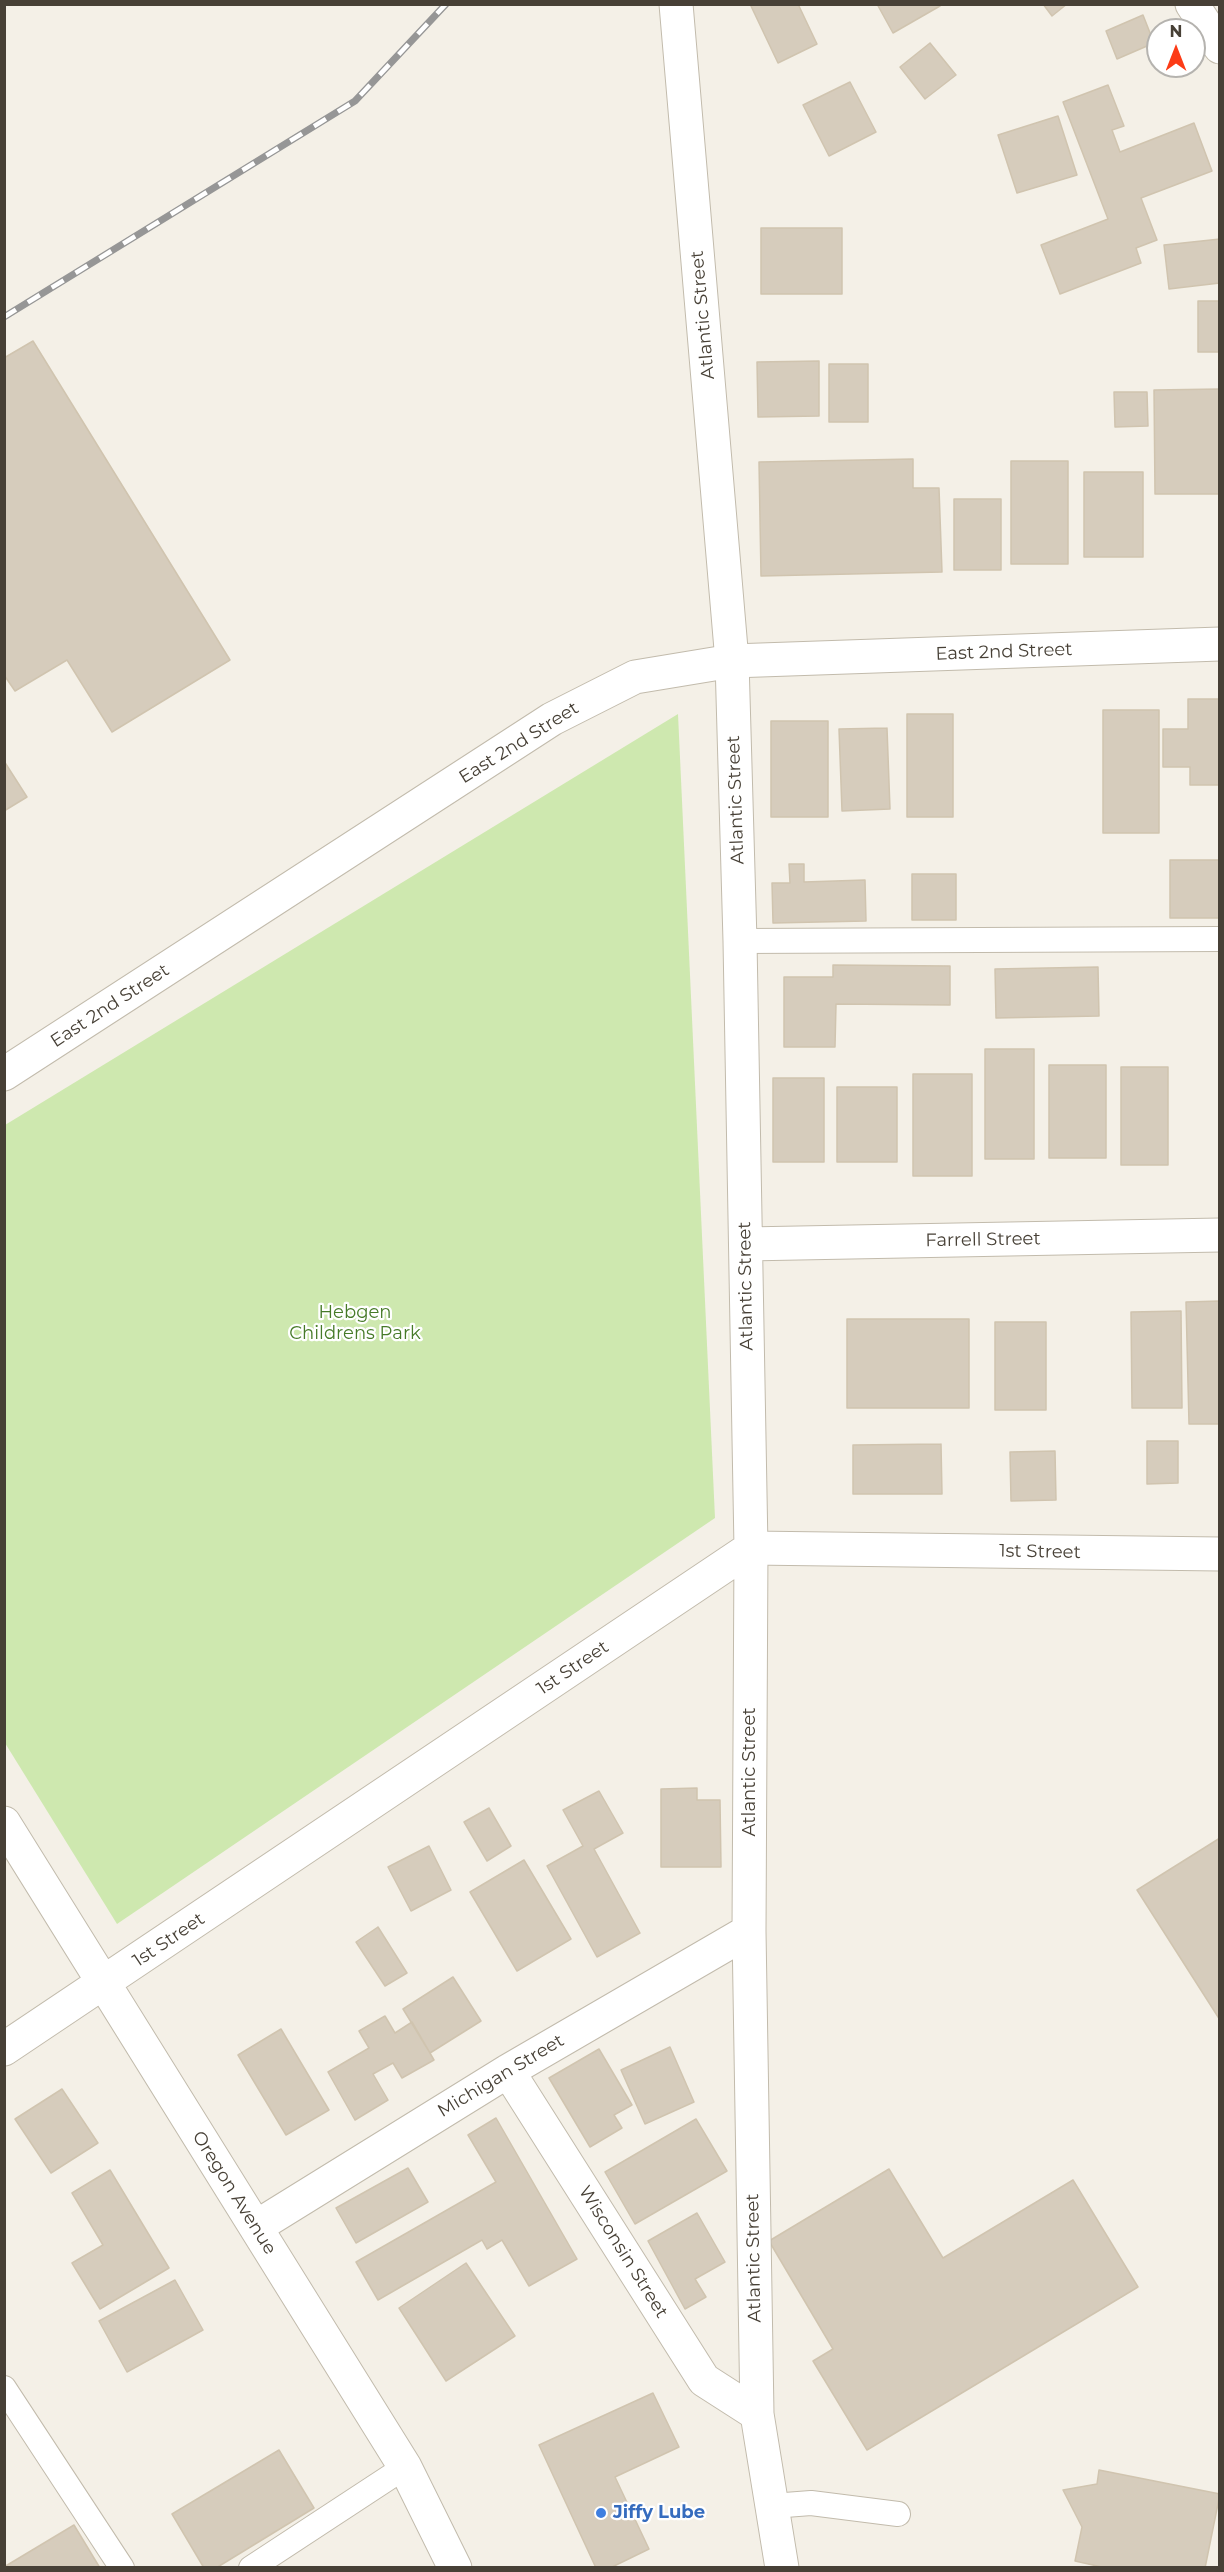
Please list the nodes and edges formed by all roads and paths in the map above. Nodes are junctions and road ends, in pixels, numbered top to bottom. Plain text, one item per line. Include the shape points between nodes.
1 (676, 4) edge
2 (1192, 4) edge
3 (1220, 47) edge
4 (1220, 644) edge
5 (732, 661) junction
6 (1220, 939) edge
7 (740, 941) junction
8 (4, 1074) edge
9 (1220, 1235) edge
10 (746, 1244) junction
11 (751, 1548) junction
12 (1220, 1554) edge
13 (4, 1823) edge
14 (749, 1931) junction
15 (104, 1983) junction
16 (4, 2049) edge
17 (508, 2071) junction
18 (256, 2227) junction
19 (4, 2388) edge
20 (757, 2414) junction
21 (405, 2467) junction
22 (772, 2506) junction
23 (898, 2514) dead end
24 (122, 2568) edge
25 (251, 2568) edge
26 (455, 2568) edge
27 (782, 2568) edge

1 - 5 street, Atlantic Street
2 - 3 street
4 - 5 street, East 2nd Street
5 - 7 street, Atlantic Street
5 - 8 street, East 2nd Street via 635,677 552,719
6 - 7 lane
7 - 10 street, Atlantic Street
9 - 10 street, Farrell Street
10 - 11 street, Atlantic Street
11 - 12 street, 1st Street
11 - 14 street, Atlantic Street
11 - 15 street, 1st Street
13 - 15 street, Oregon Avenue
14 - 17 street, Michigan Street
14 - 20 street, Atlantic Street
15 - 16 street, 1st Street
15 - 18 street, Oregon Avenue
17 - 18 street, Michigan Street
17 - 20 street, Wisconsin Street via 704,2380
18 - 21 street, Oregon Avenue
19 - 24 lane
20 - 22 street, Atlantic Street
21 - 25 lane
21 - 26 street, Oregon Avenue
22 - 23 lane via 811,2503
22 - 27 street, Atlantic Street

